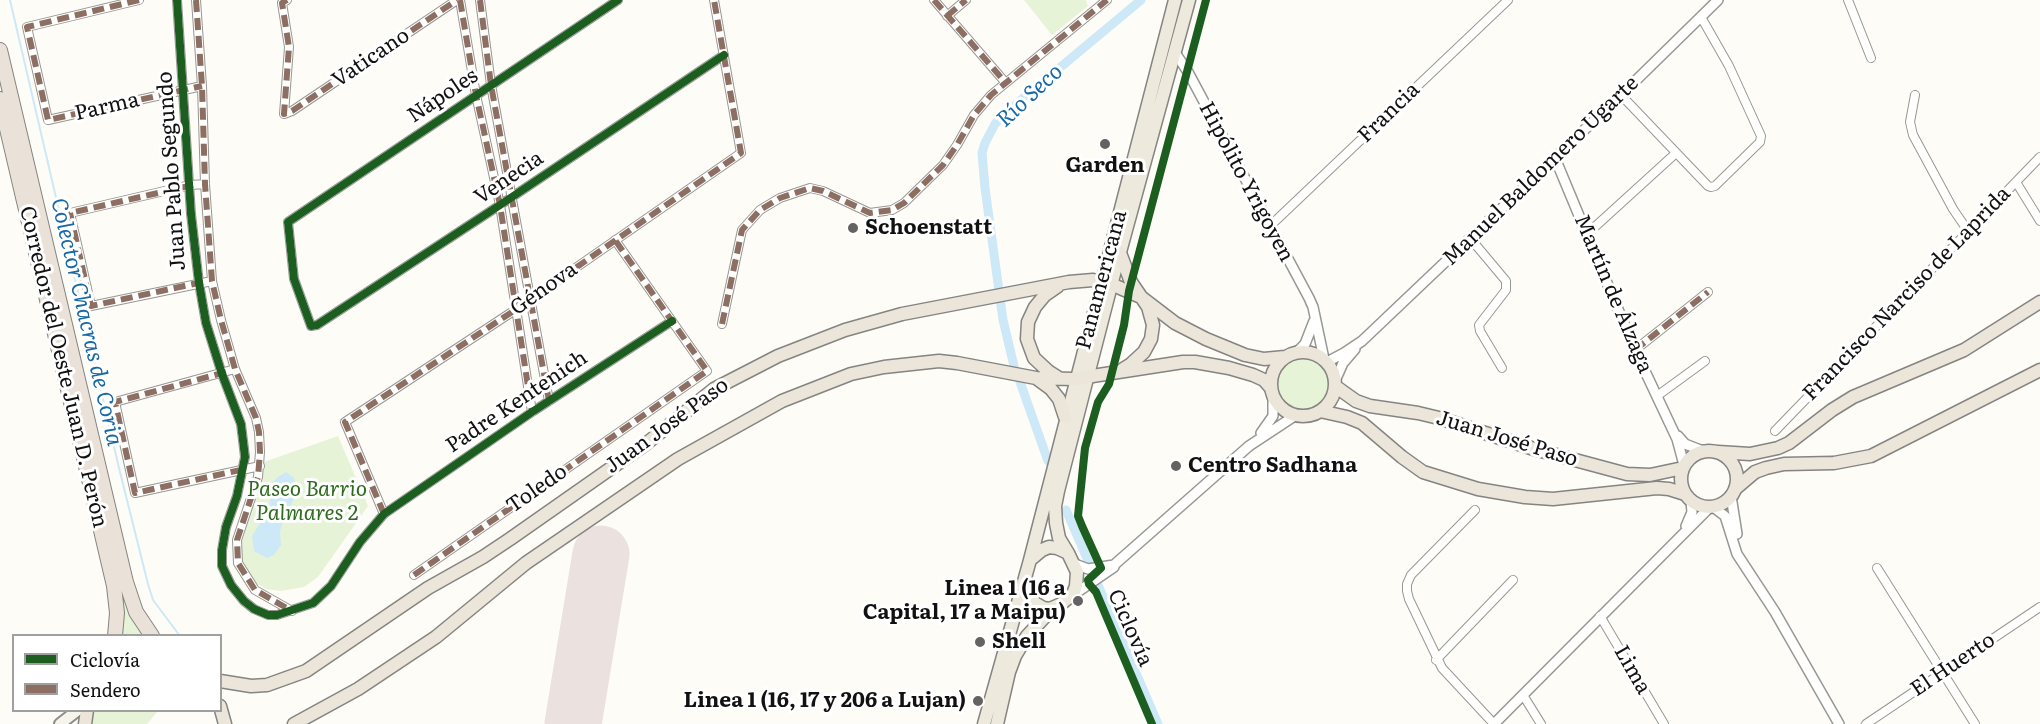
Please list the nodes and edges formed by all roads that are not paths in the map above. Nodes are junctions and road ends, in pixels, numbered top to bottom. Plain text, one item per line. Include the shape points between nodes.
1 (139, 0) edge
2 (177, 0) edge
3 (196, 0) edge
4 (458, 0) edge
5 (480, 0) edge
6 (618, 0) edge
7 (714, 0) edge
8 (934, 0) edge
9 (966, 0) edge
10 (1107, 0) edge
11 (1175, 0) edge
12 (1188, 0) edge
13 (1508, 0) edge
14 (1718, 0) edge
15 (1848, 0) edge
16 (285, 2) edge
17 (1098, 3) edge
18 (947, 16) junction
19 (1701, 17) junction
20 (0, 50) edge
21 (1174, 51) junction
22 (724, 55) junction
23 (1871, 58) dead end
24 (1005, 82) junction
25 (202, 86) junction
26 (491, 86) junction
27 (184, 89) junction
28 (476, 95) junction
29 (1915, 95) dead end
30 (1621, 96) junction
31 (0, 99) edge
32 (1676, 153) junction
33 (2040, 157) edge
34 (1555, 158) junction
35 (2016, 182) junction
36 (205, 184) junction
37 (190, 185) junction
38 (512, 197) junction
39 (500, 206) junction
40 (2040, 221) edge
41 (1270, 226) junction
42 (1968, 231) junction
43 (1587, 234) junction
44 (1470, 238) junction
45 (615, 240) junction
46 (1120, 253) junction
47 (212, 281) junction
48 (1106, 282) junction
49 (199, 283) junction
50 (1062, 284) junction
51 (1708, 292) dead end
52 (1141, 297) junction
53 (530, 300) junction
54 (2040, 302) edge
55 (515, 310) junction
56 (1315, 316) junction
57 (672, 321) junction
58 (722, 324) dead end
59 (311, 326) joint
60 (1362, 340) junction
61 (1635, 350) junction
62 (1291, 355) junction
63 (1325, 360) junction
64 (1705, 361) dead end
65 (1502, 368) dead end
66 (235, 369) junction
67 (2040, 370) edge
68 (1116, 373) junction
69 (222, 374) junction
70 (1036, 378) junction
71 (1060, 378) junction
72 (1081, 378) junction
73 (1335, 384) junction
74 (1272, 392) junction
75 (1657, 396) junction
76 (549, 401) junction
77 (1320, 411) junction
78 (532, 412) junction
79 (1296, 415) junction
80 (1065, 417) junction
81 (1673, 429) junction
82 (1775, 431) dead end
83 (1249, 446) junction
84 (1703, 451) junction
85 (1718, 452) junction
86 (260, 466) junction
87 (1683, 467) junction
88 (243, 470) junction
89 (1733, 492) junction
90 (1688, 498) junction
91 (1712, 507) junction
92 (1475, 510) dead end
93 (384, 514) junction
94 (1698, 518) junction
95 (1726, 519) junction
96 (1678, 538) junction
97 (1068, 553) junction
98 (1121, 559) junction
99 (1030, 560) junction
100 (1075, 564) junction
101 (1877, 568) dead end
102 (414, 575) dead end
103 (1513, 580) dead end
104 (1024, 581) junction
105 (1755, 581) junction
106 (1068, 599) junction
107 (2040, 607) edge
108 (1054, 608) junction
109 (292, 611) junction
110 (1600, 616) junction
111 (115, 634) edge
112 (151, 634) edge
113 (1436, 660) junction
114 (1943, 673) junction
115 (222, 681) edge
116 (1523, 695) junction
117 (77, 712) edge
118 (60, 724) edge
119 (294, 724) edge
120 (984, 724) edge
121 (997, 724) edge
122 (1494, 724) edge
123 (1541, 724) edge
124 (1664, 724) edge
125 (1839, 724) edge
126 (1866, 724) edge
127 (1975, 724) edge

1 - 27 street, Parma via 27,27 48,120
2 - 27 street, Juan Pablo Segundo
3 - 25 street, Juan Pablo Segundo
4 - 16 street, Vaticano via 284,114 289,47
4 - 28 street
5 - 26 street
6 - 26 street, Nápoles
7 - 22 street
8 - 18 street
9 - 18 street
10 - 17 street
11 - 48 main road, Panamericana
12 - 21 main road, Panamericana
13 - 41 street, Francia
14 - 19 street, Manuel Baldomero Ugarte
15 - 23 street
17 - 24 street
18 - 24 street
19 - 30 street, Manuel Baldomero Ugarte
19 - 32 street via 1729,66 1761,136 1760,142 1711,187
20 - 112 highway, Corredor del Oeste Juan D. Perón via 126,582 136,612
21 - 41 street, Hipólito Yrigoyen
21 - 46 main road, Panamericana
22 - 38 street, Venecia
22 - 45 street, Génova via 741,153
24 - 58 street via 974,115 943,165 892,210 870,213 823,190 810,188 760,210 742,231
25 - 27 street, Parma
25 - 36 street, Juan Pablo Segundo
26 - 28 street, Nápoles
26 - 38 street
27 - 37 street, Juan Pablo Segundo
28 - 39 street
28 - 59 street, Nápoles via 288,222 294,279
29 - 42 street via 1910,122 1913,135
30 - 32 street
30 - 34 street, Manuel Baldomero Ugarte
31 - 111 highway, Corredor del Oeste Juan D. Perón via 114,586
32 - 43 street
33 - 35 street, Francisco Narciso de Laprida
34 - 43 street, Martín de Álzaga
34 - 44 street, Manuel Baldomero Ugarte
35 - 40 street
35 - 42 street, Francisco Narciso de Laprida
36 - 37 street
36 - 47 street, Juan Pablo Segundo
37 - 49 street, Juan Pablo Segundo
37 - 49 street via 70,213 91,306
38 - 39 street, Venecia
38 - 53 street
39 - 55 street
39 - 59 street, Venecia
41 - 56 street, Hipólito Yrigoyen
42 - 82 street, Francisco Narciso de Laprida
43 - 61 street, Martín de Álzaga
44 - 60 street, Manuel Baldomero Ugarte
44 - 65 street via 1506,281 1506,290 1479,325
45 - 53 street, Génova
45 - 57 street, Toledo
46 - 48 main road, Panamericana
46 - 52 highway
47 - 49 street
47 - 66 street, Juan Pablo Segundo
48 - 50 highway, Juan José Paso
48 - 52 highway, Juan José Paso
48 - 72 main road, Panamericana
49 - 69 street, Juan Pablo Segundo via 206,323
50 - 71 highway via 1035,307 1027,329 1035,358
50 - 115 highway, Juan José Paso via 903,314 845,330 734,377 519,533 428,588 306,671 267,685
51 - 61 street
52 - 62 highway, Juan José Paso via 1175,323 1213,342 1257,358
52 - 68 highway via 1152,317 1151,339 1139,358
53 - 55 street, Génova
53 - 76 street
54 - 85 highway via 1964,350 1853,397 1790,443 1750,454
55 - 78 street
55 - 93 street, Génova via 345,422
56 - 62 street via 1305,344
56 - 63 street, Hipólito Yrigoyen
57 - 76 street, Padre Kentenich
57 - 102 street, Toledo via 707,371
60 - 63 street, Manuel Baldomero Ugarte
60 - 73 street, Manuel Baldomero Ugarte via 1343,363
61 - 75 street, Martín de Álzaga
62 - 63 highway via 1314,353
62 - 74 highway via 1274,370
63 - 73 highway via 1333,371
64 - 75 street
66 - 69 street
66 - 86 street, Juan Pablo Segundo via 256,418
67 - 89 highway via 1871,456 1766,468 1755,472
68 - 72 highway, Juan José Paso
68 - 74 highway, Juan José Paso via 1195,362 1253,375 1264,380
69 - 88 street, Juan Pablo Segundo via 241,424
69 - 88 street via 115,402 135,493
70 - 71 highway, Juan José Paso
70 - 80 highway via 1059,399
70 - 119 highway, Juan José Paso via 957,363 913,363 851,374 782,401 651,476 526,563 428,643 358,689
71 - 72 highway, Juan José Paso
72 - 80 main road, Panamericana
72 - 97 main road, Panamericana via 1055,506 1059,538
73 - 77 highway via 1332,398
73 - 87 highway, Juan José Paso via 1356,401 1370,406 1438,418 1610,470 1650,475
74 - 79 highway via 1280,406
74 - 83 street via 1273,416
75 - 81 street, Martín de Álzaga
76 - 78 street, Padre Kentenich
77 - 79 highway
77 - 90 highway, Juan José Paso via 1362,423 1423,472 1478,489 1553,499 1657,488
78 - 93 street, Padre Kentenich
79 - 83 street
80 - 99 main road, Panamericana
81 - 84 street, Martín de Álzaga via 1685,444
81 - 87 street, Martín de Álzaga
83 - 98 street
84 - 85 highway
84 - 87 highway, Juan José Paso via 1690,457
85 - 89 highway via 1733,465 1737,477
86 - 88 street
86 - 109 street, Juan Pablo Segundo via 237,540 238,563 255,590
87 - 90 highway via 1680,479
88 - 109 street, Juan Pablo Segundo via 222,550 226,577 254,609 268,615
89 - 91 highway
89 - 105 street via 1740,546
90 - 91 highway, Juan José Paso via 1700,506
90 - 96 street via 1692,512
91 - 94 street
91 - 95 street
92 - 113 street via 1411,575 1407,584 1408,600
93 - 109 street, Juan Pablo Segundo via 326,591 313,603
94 - 95 street via 1712,514
94 - 96 street
95 - 105 street via 1737,554
96 - 110 street
97 - 99 main road via 1049,547
97 - 100 main road, Panamericana
98 - 100 street via 1113,566 1101,568
98 - 106 street
99 - 104 main road, Panamericana
100 - 106 main road via 1076,586
101 - 114 street
103 - 113 street
104 - 108 main road via 1033,602 1043,608
104 - 120 main road, Panamericana
105 - 125 street
106 - 108 main road
107 - 114 street, El Huerto
108 - 121 main road via 1027,636 1015,656
110 - 116 street
110 - 124 street, Lima
113 - 122 street
114 - 126 street, El Huerto
114 - 127 street
116 - 122 street
116 - 123 street
117 - 118 main road

